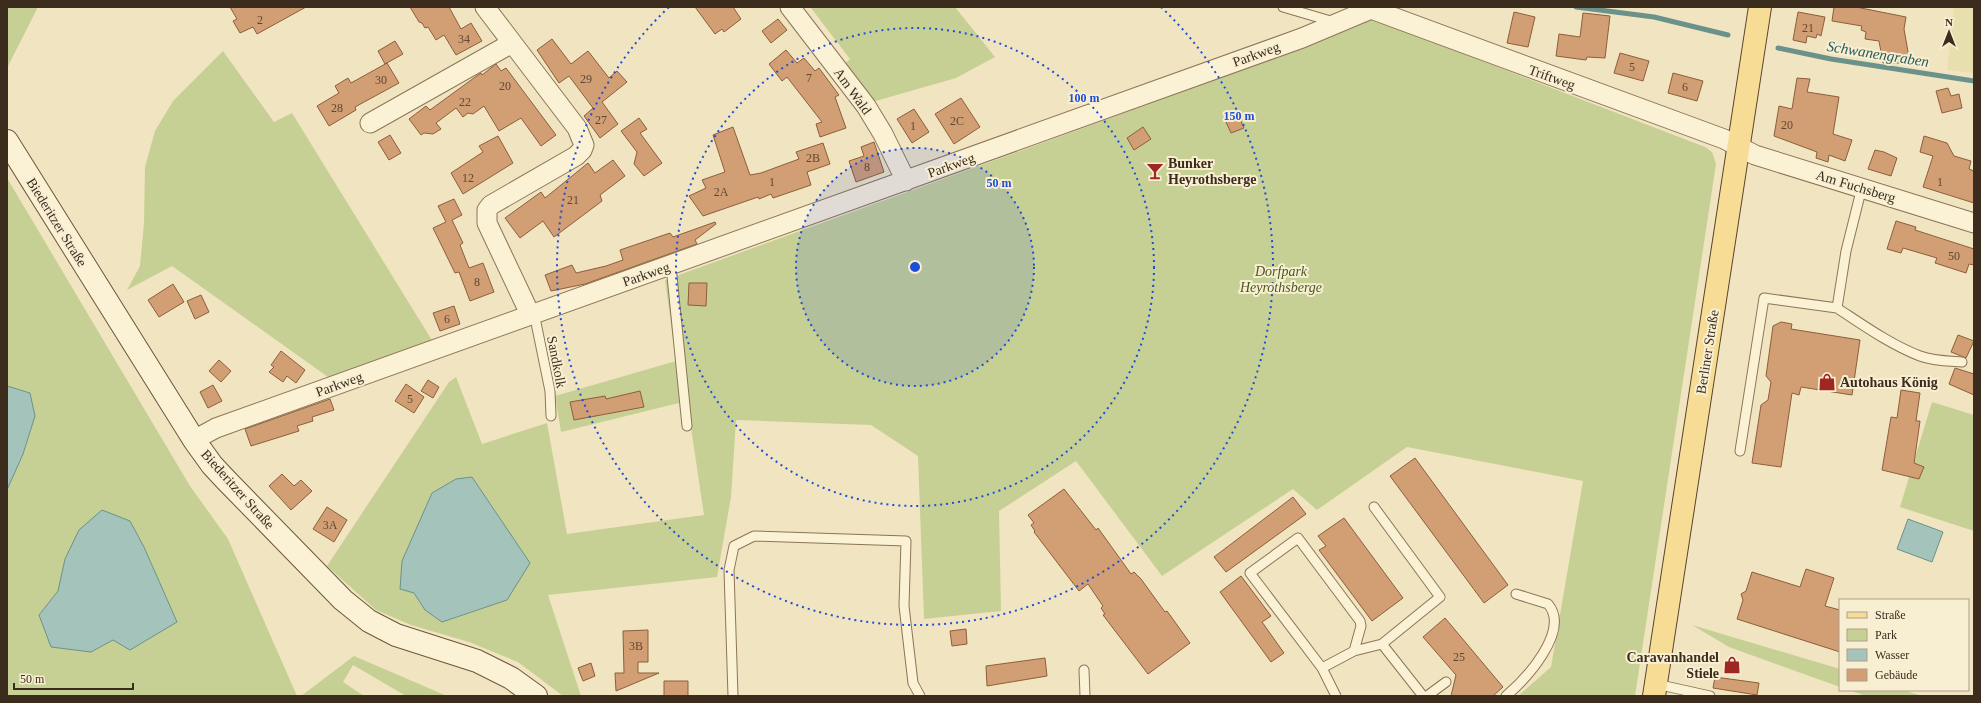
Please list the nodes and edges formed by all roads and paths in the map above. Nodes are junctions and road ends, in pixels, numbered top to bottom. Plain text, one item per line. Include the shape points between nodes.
1 (485, 7) edge
2 (790, 7) edge
3 (1283, 7) edge
4 (1760, 7) edge
5 (1368, 8) edge
6 (1337, 23) junction
7 (512, 43) junction
8 (370, 123) dead end
9 (7, 141) edge
10 (1739, 147) junction
11 (906, 181) junction
12 (1862, 187) junction
13 (1974, 223) edge
14 (671, 266) junction
15 (1837, 308) junction
16 (532, 314) junction
17 (1962, 362) dead end
18 (551, 416) dead end
19 (687, 426) dead end
20 (194, 440) junction
21 (1740, 451) dead end
22 (1374, 507) dead end
23 (1516, 594) dead end
24 (1382, 644) junction
25 (1354, 651) junction
26 (1322, 668) junction
27 (1084, 670) dead end
28 (1446, 682) dead end
29 (1655, 690) edge
30 (536, 696) edge
31 (733, 696) edge
32 (920, 696) edge
33 (1085, 696) edge
34 (1336, 696) edge
35 (1423, 696) edge
36 (1427, 696) edge
37 (1506, 696) edge
38 (1710, 696) edge

1 - 7 street
2 - 11 street, Am Wald via 866,106
3 - 6 lane
4 - 10 main road, Berliner Straße
5 - 6 street, Parkweg
5 - 10 street, Triftweg via 1724,139
6 - 11 street, Parkweg via 1294,41
7 - 8 street
7 - 16 street via 576,128 584,145 576,156 491,205 487,210 487,223
9 - 20 street, Biederitzer Straße
10 - 12 street, Am Fuchsberg via 1755,155
10 - 29 main road, Berliner Straße
11 - 14 street, Parkweg
12 - 13 street, Am Fuchsberg
12 - 15 lane via 1846,251
14 - 16 street, Parkweg
14 - 19 lane
15 - 17 lane via 1862,325 1920,356
15 - 21 lane via 1764,298
16 - 18 lane, Sandkolk via 550,391
16 - 20 street, Parkweg via 216,428
20 - 30 street, Biederitzer Straße via 225,479 343,600 369,622 396,635 477,660 511,678
22 - 24 lane via 1440,597
23 - 37 lane via 1548,604 1553,612 1554,622 1551,637 1538,662
24 - 25 lane
24 - 35 lane
25 - 26 lane
25 - 26 lane via 1362,626 1298,538 1250,573
26 - 34 lane
27 - 33 lane
28 - 36 lane
29 - 38 lane
31 - 32 lane via 729,570 734,546 754,536 906,541 904,606 913,683

